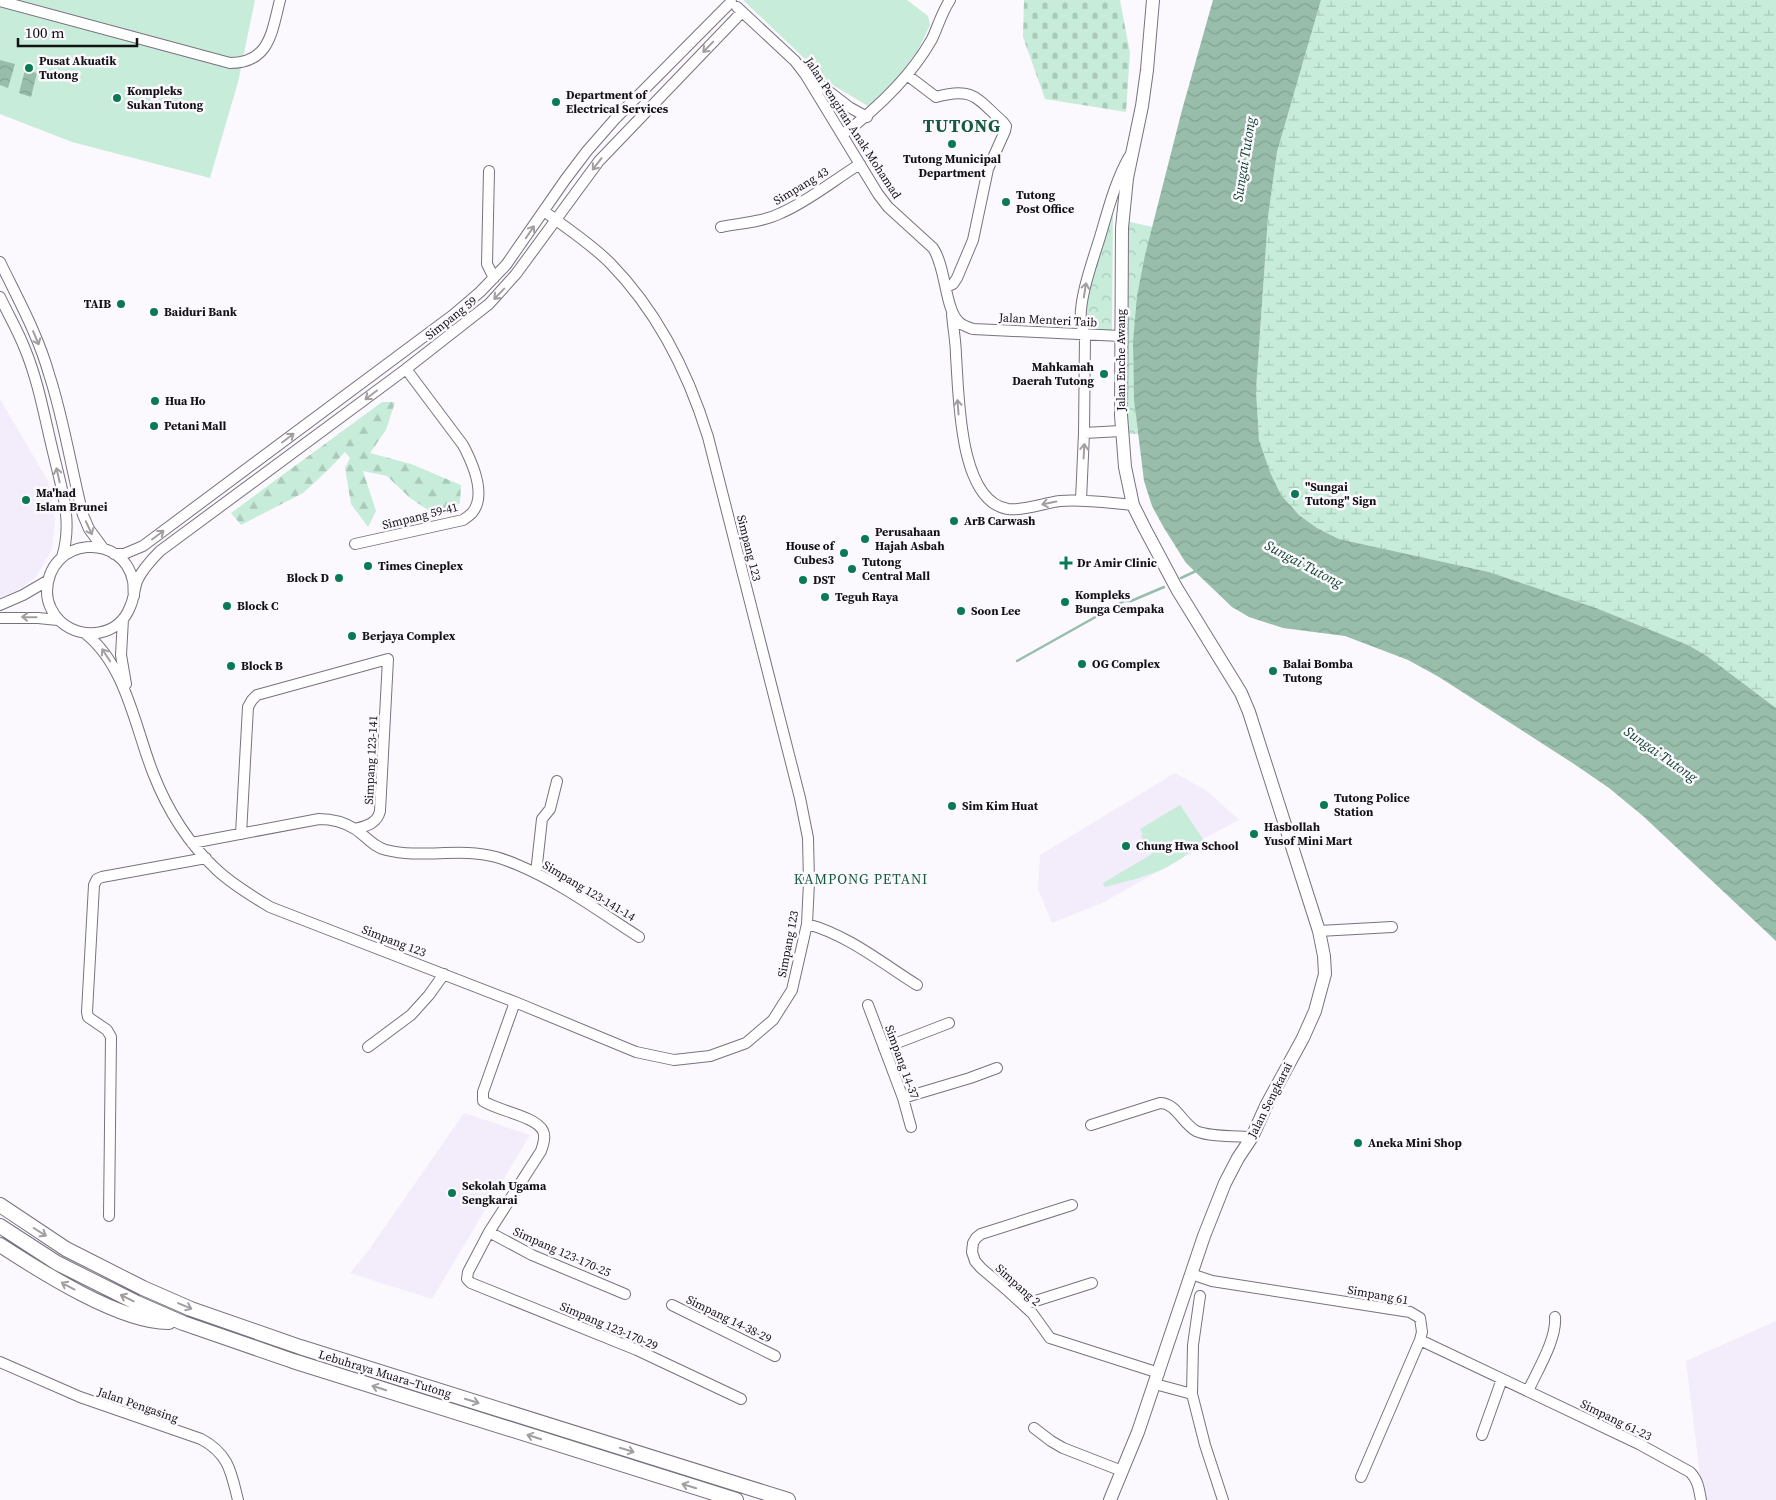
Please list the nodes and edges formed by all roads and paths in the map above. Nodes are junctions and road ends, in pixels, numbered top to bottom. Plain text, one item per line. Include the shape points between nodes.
1 (280, 0) edge
2 (950, 0) edge
3 (1153, 0) edge
4 (0, 1) edge
5 (730, 1) edge
6 (742, 12) junction
7 (805, 74) junction
8 (907, 75) junction
9 (867, 116) junction
10 (842, 135) junction
11 (1131, 153) junction
12 (860, 164) junction
13 (488, 171) dead end
14 (544, 211) junction
15 (556, 220) junction
16 (721, 227) dead end
17 (0, 262) edge
18 (494, 278) junction
19 (946, 287) junction
20 (0, 297) edge
21 (951, 305) junction
22 (25, 312) junction
23 (11, 319) junction
24 (973, 328) junction
25 (1085, 335) junction
26 (1121, 336) junction
27 (956, 355) junction
28 (406, 369) junction
29 (1121, 431) junction
30 (1084, 433) junction
31 (1081, 500) junction
32 (1132, 504) junction
33 (355, 544) dead end
34 (103, 548) junction
35 (114, 554) junction
36 (62, 557) junction
37 (48, 582) junction
38 (134, 596) junction
39 (0, 604) edge
40 (0, 618) edge
41 (123, 619) junction
42 (58, 620) junction
43 (86, 634) junction
44 (1241, 693) joint
45 (133, 712) junction
46 (558, 781) dead end
47 (355, 829) junction
48 (241, 834) junction
49 (192, 842) junction
50 (206, 858) junction
51 (536, 873) junction
52 (807, 924) junction
53 (1392, 927) dead end
54 (1319, 931) junction
55 (639, 937) dead end
56 (444, 974) junction
57 (917, 985) dead end
58 (515, 1002) junction
59 (868, 1005) dead end
60 (949, 1023) dead end
61 (368, 1047) dead end
62 (884, 1048) junction
63 (996, 1068) dead end
64 (903, 1098) junction
65 (1091, 1125) dead end
66 (911, 1127) dead end
67 (1252, 1137) junction
68 (0, 1205) edge
69 (1072, 1205) dead end
70 (109, 1216) dead end
71 (0, 1226) edge
72 (489, 1232) junction
73 (0, 1245) edge
74 (1191, 1274) junction
75 (1092, 1283) dead end
76 (625, 1294) dead end
77 (1200, 1296) dead end
78 (672, 1305) dead end
79 (1023, 1305) junction
80 (1555, 1317) dead end
81 (179, 1321) junction
82 (1420, 1340) junction
83 (775, 1356) dead end
84 (0, 1362) edge
85 (1157, 1379) junction
86 (1502, 1379) junction
87 (1528, 1391) junction
88 (1192, 1394) junction
89 (741, 1400) dead end
90 (1034, 1428) dead end
91 (1482, 1435) dead end
92 (1122, 1471) junction
93 (1361, 1477) dead end
94 (238, 1500) edge
95 (736, 1500) edge
96 (788, 1500) edge
97 (1110, 1500) edge
98 (1223, 1500) edge
99 (1701, 1500) edge

1 - 4 street via 265,48 256,58 244,63 230,63
2 - 8 street via 932,37
3 - 11 main road, Jalan Enche Awang via 1146,79
5 - 6 street, Jalan Pengiran Anak Mohamad
5 - 14 street, Simpang 59 via 615,119 587,151
6 - 7 street, Jalan Pengiran Anak Mohamad
6 -> 15 street, Simpang 59 via 598,161
7 - 9 street via 849,107
7 - 10 street, Jalan Pengiran Anak Mohamad
8 - 9 street
8 - 19 street via 936,96 963,92 972,95 1006,126 988,169 973,240 957,278
9 - 10 street
10 - 12 street, Jalan Pengiran Anak Mohamad
25 -> 11 street via 1081,324 1087,279 1120,173
11 - 26 main road, Jalan Enche Awang via 1122,228
12 - 16 street, Simpang 43 via 781,213
12 - 19 street, Jalan Pengiran Anak Mohamad via 888,207 933,248
13 - 18 street via 487,264
14 - 15 street, Simpang 123
18 -> 14 street, Simpang 59
15 -> 28 street, Simpang 59 via 489,304
15 - 52 street, Simpang 123 via 609,262 641,299 674,350 698,407 800,798 808,838
17 - 22 street
35 -> 18 street, Simpang 59 via 132,552 154,539 453,315
19 - 21 street, Jalan Pengiran Anak Mohamad
20 - 23 street
21 - 24 street via 957,321
21 - 27 street
22 - 23 street
22 -> 34 street via 49,373 83,515
36 -> 23 street via 67,533 65,503 35,378
24 - 25 street, Jalan Menteri Taib
24 - 27 street via 962,335
25 - 26 street, Jalan Menteri Taib
25 - 30 street
26 - 29 main road, Jalan Enche Awang
31 -> 27 street via 1012,509 1000,507 989,499 976,480 962,435
28 - 33 street, Simpang 59-41 via 466,450 477,482 477,505 463,520
28 -> 38 street, Simpang 59 via 160,552 145,569
29 - 30 street
29 - 32 main road, Jalan Enche Awang
31 -> 30 street
31 - 32 street
32 - 44 main road, Jalan Enche Awang via 1174,585
34 - 35 street
34 - 36 street via 81,547
35 - 38 street via 126,565 133,580
36 - 37 street via 50,572
37 - 39 street
37 - 42 street via 50,608
38 - 41 street
42 -> 40 street
41 - 43 street via 106,631
41 - 45 street, Simpang 123 via 121,655
42 - 43 street via 76,632
45 -> 43 street, Simpang 123 via 107,657
44 - 54 main road, Jalan Sengkarai via 1259,738
45 - 49 street, Simpang 123 via 156,781
46 - 51 street via 550,809 542,820
47 - 48 street via 330,819
47 - 48 street, Simpang 123-141 via 379,818 388,659 257,694 248,707
47 - 51 street, Simpang 123-141-14 via 384,850 473,853 497,857
48 - 49 street
49 - 50 street, Simpang 123
50 - 56 street, Simpang 123 via 239,887 270,907
50 - 70 street via 102,877 94,886 87,1012 88,1017 107,1030 111,1038
51 - 55 street, Simpang 123-141-14
52 - 57 street via 847,940
52 - 58 street, Simpang 123 via 792,990 773,1020 746,1043 710,1056 674,1060 636,1052
53 - 54 street
54 - 67 main road, Jalan Sengkarai via 1325,974 1315,1012
56 - 58 street, Simpang 123
56 - 61 street via 411,1015
58 - 72 street via 483,1092 483,1101 538,1125 544,1132 544,1141 541,1151
59 - 62 street, Simpang 14-37
60 - 62 street
62 - 64 street, Simpang 14-37
63 - 64 street
64 - 66 street, Simpang 14-37
65 - 67 street via 1167,1103 1196,1131
67 - 74 main road, Jalan Sengkarai via 1225,1182
68 -> 96 highway, Lebuhraya Muara–Tutong via 66,1248 191,1309 300,1347
69 - 79 street, Simpang 2 via 981,1234 973,1243 975,1261
81 -> 71 highway, Lebuhraya Muara–Tutong via 57,1263
72 - 76 street, Simpang 123-170-25 via 532,1255
72 - 89 street, Simpang 123-170-29 via 468,1272 467,1279 471,1283 637,1350
81 -> 73 highway via 160,1322 94,1300 36,1269
74 - 82 street, Simpang 61 via 1212,1281 1410,1312 1420,1318
74 - 85 main road, Jalan Sengkarai
75 - 79 street
77 - 88 street via 1193,1345
78 - 83 street, Simpang 14-38-29
79 - 85 street, Simpang 2 via 1050,1338 1128,1362
80 - 87 street via 1551,1340
95 -> 81 highway, Lebuhraya Muara–Tutong via 293,1361
82 - 86 street, Simpang 61-23
82 - 93 street, Simpang 61
84 - 94 street, Jalan Pengasing via 80,1397 209,1444 218,1450 230,1468
85 - 88 street, Simpang 2
85 - 92 main road, Jalan Sengkarai
86 - 87 street, Simpang 61-23
86 - 91 street
87 - 99 street, Simpang 61-23 via 1690,1472 1695,1477
88 - 98 street
90 - 92 street via 1063,1448
92 - 97 main road, Jalan Sengkarai

